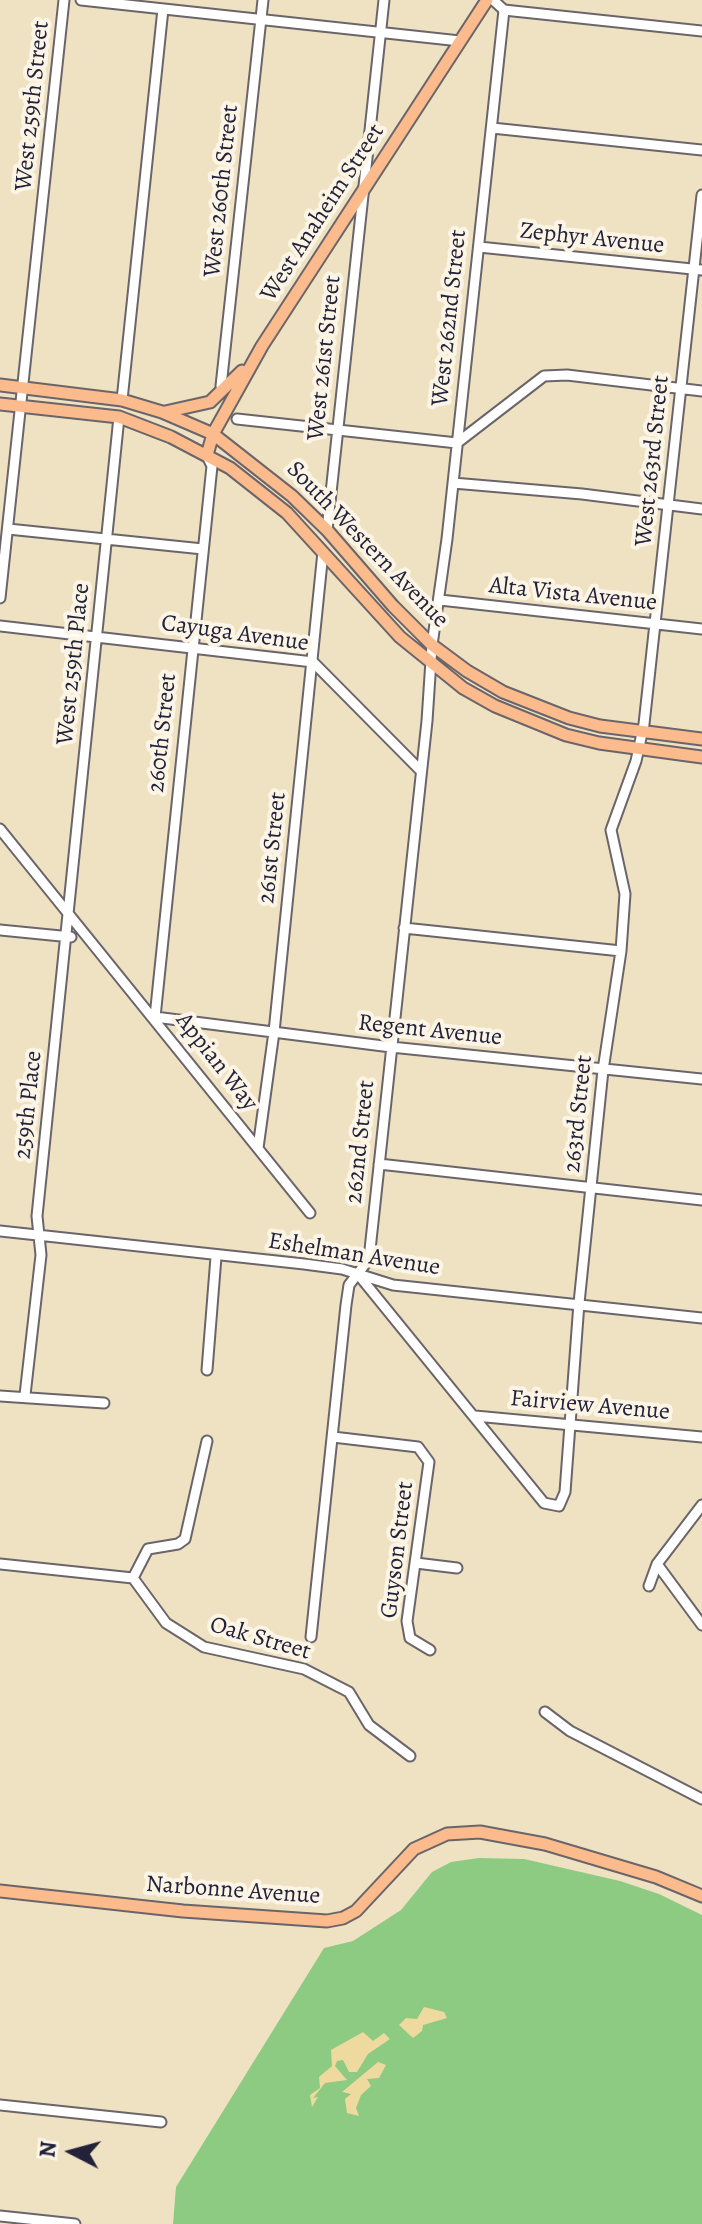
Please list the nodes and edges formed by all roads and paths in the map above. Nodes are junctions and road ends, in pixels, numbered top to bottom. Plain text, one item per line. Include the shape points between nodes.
1 (64, 0) edge
2 (81, 0) edge
3 (263, 0) edge
4 (384, 0) edge
5 (490, 0) edge
6 (163, 9) junction
7 (504, 10) junction
8 (261, 20) junction
9 (702, 31) edge
10 (381, 33) junction
11 (460, 41) junction
12 (492, 128) junction
13 (702, 150) edge
14 (364, 192) junction
15 (702, 195) edge
16 (479, 247) junction
17 (698, 270) edge
18 (254, 360) junction
19 (0, 385) edge
20 (221, 386) dead end
21 (24, 388) junction
22 (681, 389) junction
23 (702, 391) edge
24 (122, 400) junction
25 (0, 404) edge
26 (22, 406) junction
27 (162, 412) junction
28 (119, 417) junction
29 (237, 419) dead end
30 (337, 429) junction
31 (213, 434) junction
32 (457, 443) junction
33 (207, 455) junction
34 (453, 483) junction
35 (668, 505) junction
36 (702, 509) edge
37 (8, 529) junction
38 (327, 530) junction
39 (107, 538) junction
40 (203, 549) junction
41 (323, 552) junction
42 (0, 598) edge
43 (440, 600) junction
44 (656, 625) junction
45 (0, 626) edge
46 (702, 629) edge
47 (96, 637) junction
48 (432, 645) junction
49 (192, 648) junction
50 (313, 662) junction
51 (432, 665) junction
52 (642, 732) junction
53 (702, 739) edge
54 (638, 749) junction
55 (702, 757) edge
56 (421, 771) junction
57 (0, 829) edge
58 (69, 915) junction
59 (404, 928) junction
60 (0, 930) edge
61 (68, 936) junction
62 (86, 939) junction
63 (621, 951) junction
64 (155, 1017) junction
65 (274, 1032) junction
66 (391, 1047) junction
67 (603, 1070) junction
68 (702, 1079) edge
69 (258, 1148) junction
70 (379, 1164) junction
71 (591, 1188) junction
72 (702, 1200) edge
73 (310, 1213) dead end
74 (0, 1231) edge
75 (38, 1235) junction
76 (216, 1257) junction
77 (357, 1273) junction
78 (579, 1303) junction
79 (702, 1318) edge
80 (207, 1370) dead end
81 (25, 1395) junction
82 (0, 1396) edge
83 (104, 1403) dead end
84 (475, 1416) junction
85 (571, 1422) junction
86 (333, 1437) junction
87 (702, 1437) edge
88 (207, 1441) dead end
89 (702, 1505) edge
90 (416, 1563) junction
91 (0, 1564) edge
92 (657, 1564) junction
93 (457, 1568) dead end
94 (133, 1578) junction
95 (649, 1586) dead end
96 (702, 1625) edge
97 (311, 1637) dead end
98 (430, 1650) dead end
99 (545, 1712) dead end
100 (410, 1756) dead end
101 (702, 1799) edge
102 (0, 1891) edge
103 (702, 1896) edge
104 (0, 2105) edge
105 (161, 2122) dead end
106 (0, 2216) edge
107 (75, 2224) edge

1 - 21 street, West 259th Street
2 - 6 street
3 - 8 street, West 260th Street
4 - 10 street, West 261st Street
5 - 7 street
5 - 11 main road, West Anaheim Street
6 - 8 street
6 - 24 street
7 - 9 street
7 - 12 street, West 262nd Street
8 - 10 street
8 - 20 street, West 260th Street
10 - 11 street
10 - 14 street, West 261st Street
11 - 14 main road, West Anaheim Street
12 - 13 street
12 - 16 street, West 262nd Street
14 - 18 main road, West Anaheim Street
14 - 30 street, West 261st Street
15 - 17 street, West 263rd Street
16 - 17 street, Zephyr Avenue
16 - 32 street, West 262nd Street
17 - 22 street, West 263rd Street
18 - 27 main road via 210,402
18 - 31 main road, West Anaheim Street
19 - 21 main road, South Western Avenue
21 - 24 main road, South Western Avenue
21 - 26 street, West 259th Street
22 - 23 street
22 - 32 street via 544,376
22 - 35 street, West 263rd Street
24 - 27 main road, South Western Avenue
25 - 26 main road, South Western Avenue
26 - 28 main road, South Western Avenue
26 - 37 street, West 259th Street
27 - 31 main road, South Western Avenue
28 - 33 main road, South Western Avenue
28 - 39 street, West 259th Place
29 - 30 street
30 - 32 street
30 - 38 street, West 261st Street
31 - 33 main road, West Anaheim Street
31 - 38 main road, South Western Avenue
32 - 34 street, West 262nd Street
33 - 40 street, 260th Street via 212,466
33 - 41 main road, South Western Avenue via 263,492
34 - 35 street
34 - 43 street, West 262nd Street
35 - 36 street
35 - 44 street, West 263rd Street
37 - 39 street
37 - 42 street, West 259th Street
38 - 48 main road, South Western Avenue
39 - 40 street
39 - 47 street, West 259th Place
40 - 49 street, 260th Street
41 - 50 street, 261st Street
41 - 51 main road, South Western Avenue
43 - 44 street, Alta Vista Avenue
43 - 48 street, West 262nd Street
44 - 46 street, Alta Vista Avenue
44 - 52 street, West 263rd Street
45 - 47 street, Cayuga Avenue
47 - 49 street, Cayuga Avenue
47 - 58 street, West 259th Place
48 - 51 street, 262nd Street
48 - 52 main road, South Western Avenue via 467,671 532,705 600,726
49 - 50 street, Cayuga Avenue
49 - 64 street, 260th Street
50 - 56 street, Cayuga Avenue
50 - 65 street, 261st Street
51 - 54 main road, South Western Avenue via 495,706 566,735
51 - 56 street, 262nd Street
52 - 53 main road, South Western Avenue
52 - 54 street, 263rd Street
54 - 55 main road, South Western Avenue
54 - 63 street, 263rd Street via 611,830 625,894
56 - 59 street, 262nd Street
57 - 58 street, Appian Way
58 - 61 street, 259th Place
58 - 62 street, Appian Way
59 - 63 street
59 - 66 street, 262nd Street
60 - 61 street
61 - 62 street
61 - 75 street, 259th Place
62 - 64 street, Appian Way
63 - 67 street, 263rd Street
64 - 65 street, Regent Avenue
64 - 69 street, Appian Way
65 - 66 street, Regent Avenue
65 - 69 street, 261st Street
66 - 67 street, Regent Avenue
66 - 70 street, 262nd Street
67 - 68 street, Regent Avenue
67 - 71 street, 263rd Street
69 - 73 street, Appian Way
70 - 71 street
70 - 77 street, 262nd Street via 369,1259
71 - 72 street
71 - 78 street, 263rd Street
74 - 75 street, Eshelman Avenue
75 - 76 street, Eshelman Avenue
75 - 81 street, 259th Place via 41,1255
76 - 77 street, Eshelman Avenue
76 - 80 street
77 - 78 street, Eshelman Avenue via 393,1285
77 - 84 street
77 - 86 street, 262nd Street via 346,1305
78 - 79 street, Eshelman Avenue
78 - 85 street, 263rd Street
81 - 82 street
81 - 83 street
84 - 85 street, Fairview Avenue
84 - 85 street, 263rd Street via 544,1503 559,1506
85 - 87 street, Fairview Avenue
86 - 90 street, Guyson Street via 418,1447 429,1462
86 - 97 street, 262nd Street
88 - 94 street via 185,1539 148,1549
89 - 92 street
90 - 93 street
90 - 98 street, Guyson Street via 407,1630 412,1641
91 - 94 street
92 - 95 street
92 - 96 street
94 - 100 street, Oak Street via 166,1623 204,1647 304,1669 349,1692 369,1725
99 - 101 street via 570,1731
102 - 103 main road, Narbonne Avenue via 327,1921 356,1911 414,1849 447,1834 480,1832 545,1844
104 - 105 street
106 - 107 street

